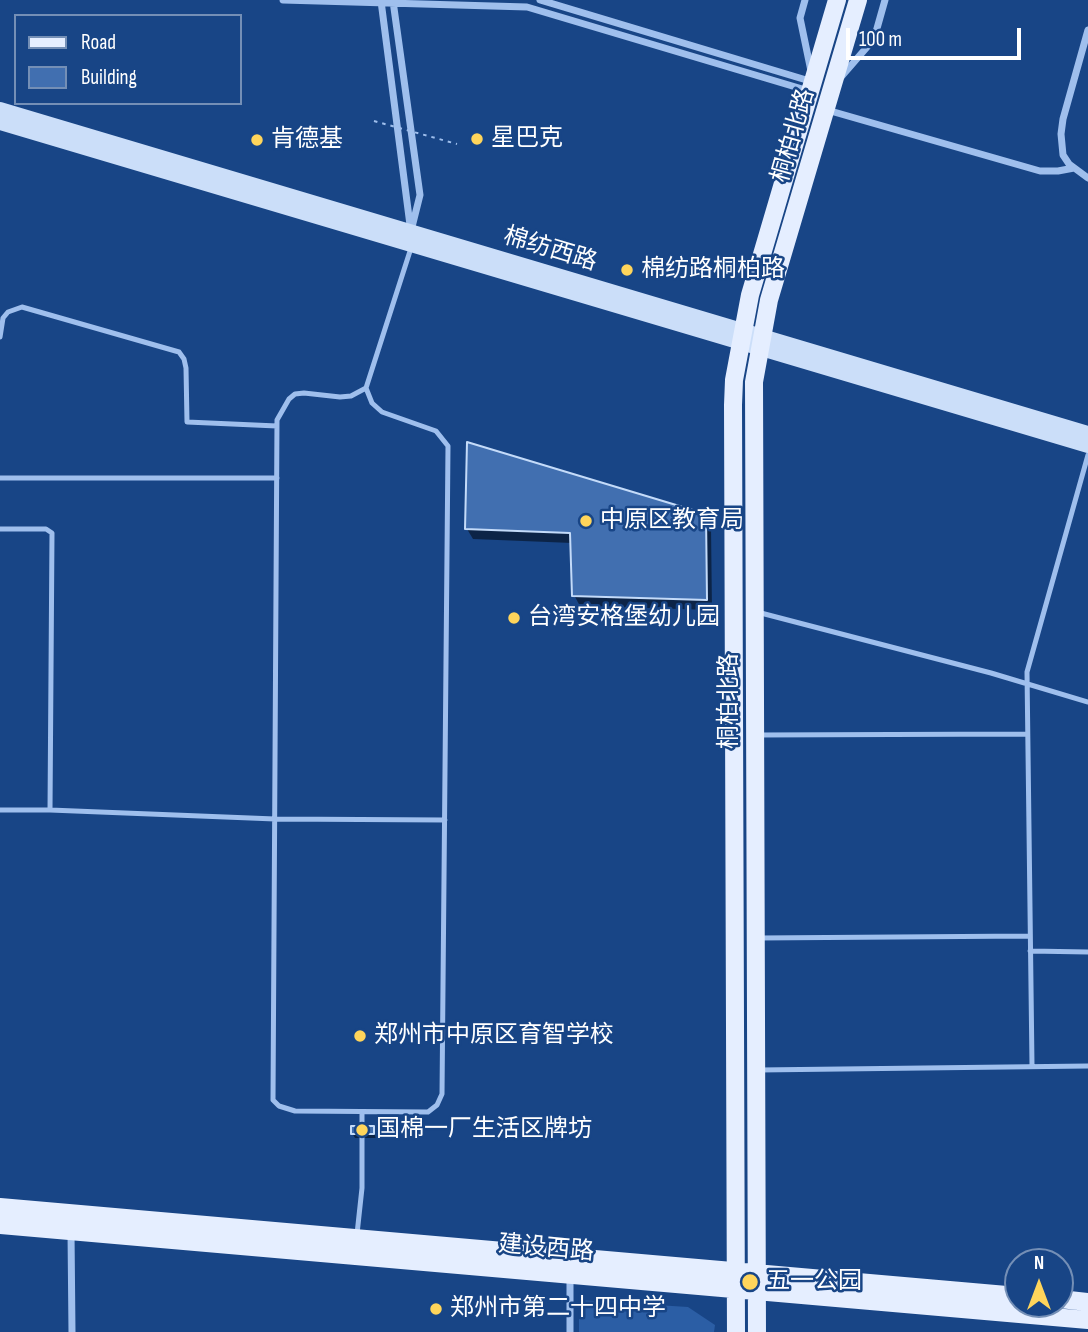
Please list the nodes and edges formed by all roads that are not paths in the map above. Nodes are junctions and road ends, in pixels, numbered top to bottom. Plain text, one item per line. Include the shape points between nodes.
1 (283, 0) edge
2 (540, 0) edge
3 (805, 0) edge
4 (837, 0) edge
5 (858, 0) edge
6 (885, 0) edge
7 (381, 2) edge
8 (393, 2) edge
9 (1088, 30) edge
10 (834, 85) junction
11 (812, 86) junction
12 (0, 109) edge
13 (827, 110) junction
14 (0, 122) edge
15 (1074, 168) junction
16 (1088, 178) edge
17 (411, 238) junction
18 (0, 337) edge
19 (741, 337) junction
20 (761, 342) junction
21 (366, 388) junction
22 (277, 426) junction
23 (1088, 433) edge
24 (1088, 446) edge
25 (1088, 455) edge
26 (0, 478) edge
27 (276, 478) junction
28 (0, 529) edge
29 (754, 611) junction
30 (1026, 683) junction
31 (1088, 702) edge
32 (1027, 734) junction
33 (754, 735) junction
34 (0, 810) edge
35 (50, 810) junction
36 (275, 819) junction
37 (445, 820) junction
38 (1029, 936) junction
39 (755, 938) junction
40 (1030, 951) junction
41 (1088, 952) edge
42 (1032, 1065) junction
43 (1088, 1066) edge
44 (756, 1070) junction
45 (362, 1112) junction
46 (0, 1207) edge
47 (0, 1225) edge
48 (71, 1231) junction
49 (357, 1238) junction
50 (570, 1275) junction
51 (736, 1281) junction
52 (757, 1282) junction
53 (1004, 1295) edge
54 (1088, 1320) edge
55 (72, 1332) edge
56 (570, 1332) edge
57 (736, 1332) edge
58 (757, 1332) edge

1 - 7 street
2 - 11 street
3 - 11 street via 800,18
4 - 11 main road, 桐柏北路
5 - 10 main road, 桐柏北路
6 - 10 street via 874,40
7 - 8 street
7 - 17 street
8 - 11 street via 527,7
8 - 17 street via 419,195
9 - 15 street via 1061,134 1063,155
10 - 13 main road, 桐柏北路
11 - 19 main road, 桐柏北路
12 - 17 street, 棉纺西路
13 - 15 street via 1040,171
13 - 20 main road, 桐柏北路 via 769,300
14 - 17 street, 棉纺西路
15 - 16 street
17 - 19 street, 棉纺西路
17 - 21 lane
18 - 22 lane via 3,318 22,307 179,352 186,368 187,422
19 - 20 street, 棉纺西路
19 - 51 main road, 桐柏北路 via 733,405
20 - 23 street, 棉纺西路
20 - 24 street, 棉纺西路
20 - 29 main road, 桐柏北路 via 753,405
21 - 22 lane via 341,397 295,394
21 - 37 lane via 382,412 436,431 448,446
22 - 27 lane
25 - 30 lane
26 - 27 lane
27 - 36 lane
28 - 35 lane via 46,529 52,533
29 - 30 lane
29 - 33 main road, 桐柏北路
30 - 31 lane
30 - 32 lane
32 - 33 lane
32 - 38 lane
33 - 39 main road, 桐柏北路
34 - 35 lane
35 - 36 lane
36 - 37 lane
36 - 45 lane via 273,1100 295,1111
37 - 45 lane via 442,1094 428,1112
38 - 39 lane
38 - 40 lane
39 - 44 main road, 桐柏北路
40 - 41 lane
40 - 42 lane
42 - 43 lane
42 - 44 lane
44 - 52 main road, 桐柏北路
45 - 49 lane
46 - 49 main road, 建设西路
47 - 48 main road, 建设西路
48 - 50 main road, 建设西路
48 - 55 street
49 - 51 main road, 建设西路
50 - 51 main road, 建设西路
50 - 56 street
51 - 52 main road, 建设西路
51 - 57 main road, 桐柏北路
52 - 53 main road, 建设西路
52 - 54 main road, 建设西路
52 - 58 main road, 桐柏北路

